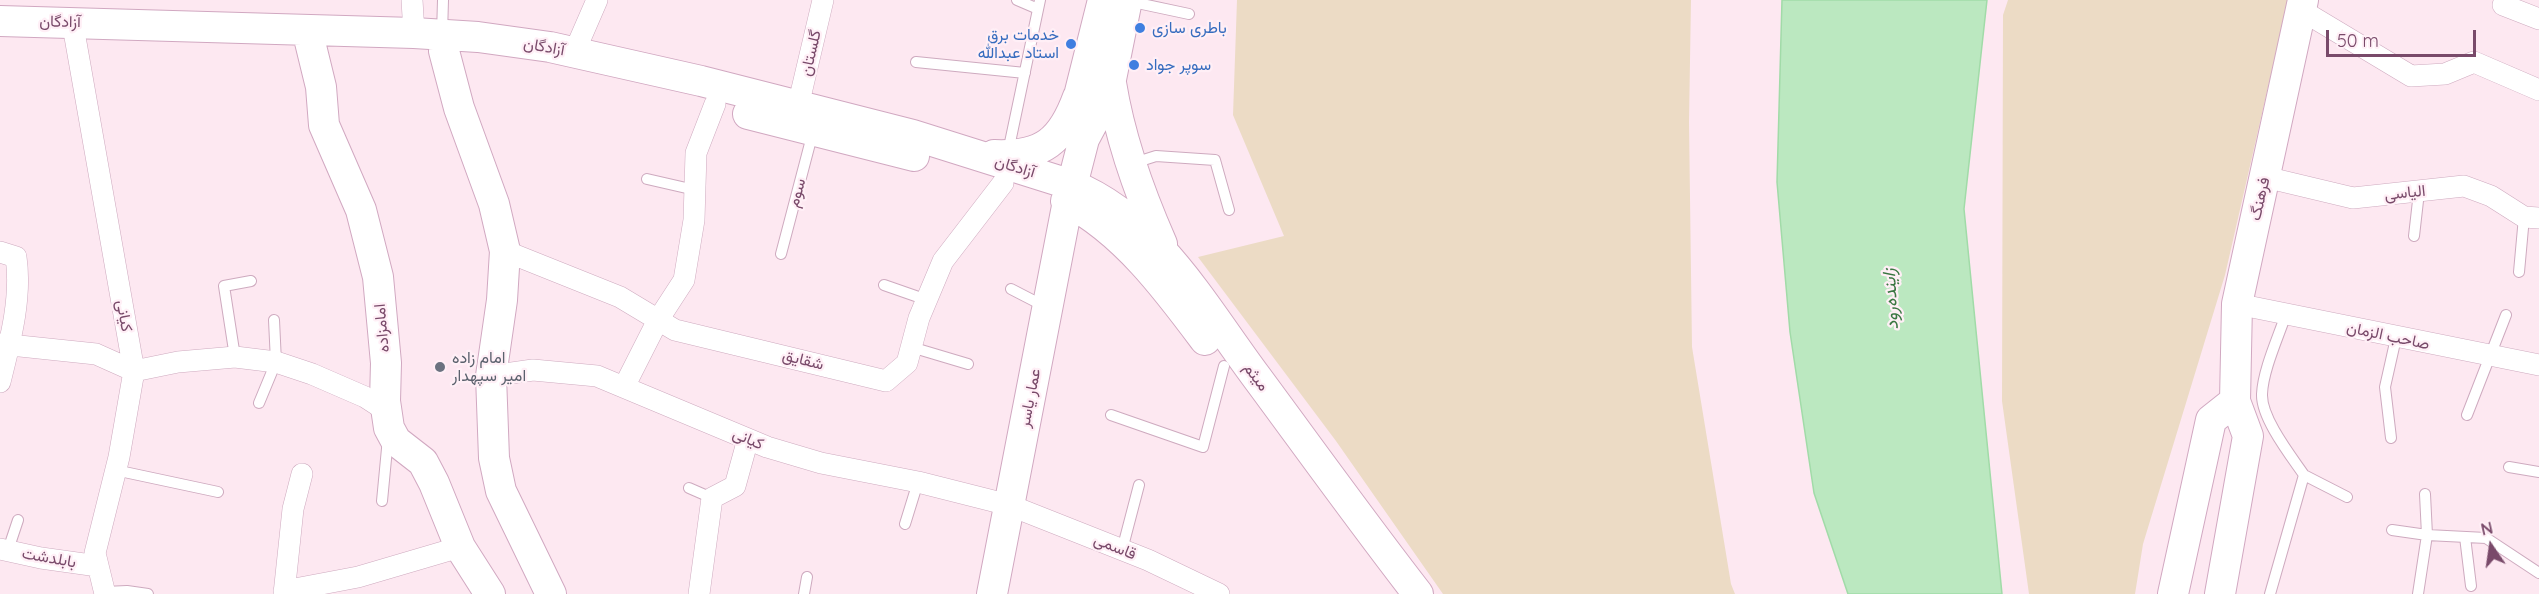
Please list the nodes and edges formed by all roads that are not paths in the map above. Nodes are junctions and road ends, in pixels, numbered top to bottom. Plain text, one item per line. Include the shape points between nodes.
1 (412, 0) edge
2 (443, 0) edge
3 (597, 0) edge
4 (823, 0) edge
5 (1017, 0) edge
6 (1102, 0) edge
7 (1127, 0) edge
8 (1039, 4) edge
9 (2302, 5) edge
10 (2504, 5) dead end
11 (1189, 14) dead end
12 (2539, 19) edge
13 (70, 20) edge
14 (0, 21) edge
15 (0, 34) edge
16 (433, 40) junction
17 (310, 42) junction
18 (574, 53) junction
19 (916, 62) dead end
20 (1025, 73) junction
21 (1111, 82) junction
22 (2539, 90) edge
23 (1080, 92) junction
24 (715, 104) junction
25 (798, 106) junction
26 (813, 132) junction
27 (1084, 139) junction
28 (973, 154) junction
29 (1008, 154) junction
30 (1131, 164) junction
31 (2265, 177) junction
32 (647, 179) dead end
33 (1003, 183) junction
34 (695, 190) junction
35 (2419, 192) junction
36 (1070, 193) junction
37 (1229, 210) dead end
38 (2532, 218) edge
39 (2414, 236) dead end
40 (505, 251) junction
41 (0, 252) edge
42 (781, 254) dead end
43 (1167, 255) junction
44 (2518, 272) dead end
45 (251, 281) dead end
46 (884, 285) dead end
47 (1011, 289) dead end
48 (927, 300) junction
49 (2237, 304) junction
50 (1047, 308) junction
51 (2286, 314) junction
52 (2506, 315) dead end
53 (274, 320) dead end
54 (658, 321) junction
55 (5, 335) edge
56 (2396, 338) junction
57 (911, 347) junction
58 (235, 357) junction
59 (2491, 357) junction
60 (276, 362) junction
61 (968, 364) dead end
62 (2539, 365) edge
63 (1224, 366) junction
64 (134, 372) junction
65 (491, 376) junction
66 (0, 382) edge
67 (624, 387) junction
68 (2235, 401) junction
69 (259, 403) dead end
70 (1112, 414) dead end
71 (2467, 415) dead end
72 (387, 419) junction
73 (2391, 438) dead end
74 (748, 439) junction
75 (2509, 467) dead end
76 (115, 470) junction
77 (2539, 472) edge
78 (302, 474) dead end
79 (2304, 475) junction
80 (918, 482) junction
81 (1139, 485) dead end
82 (689, 488) dead end
83 (218, 492) dead end
84 (2425, 494) dead end
85 (2347, 497) dead end
86 (712, 498) junction
87 (382, 501) dead end
88 (1009, 505) junction
89 (18, 520) dead end
90 (905, 525) dead end
91 (2392, 530) dead end
92 (2427, 535) junction
93 (2465, 537) junction
94 (460, 547) junction
95 (4, 550) edge
96 (1122, 550) junction
97 (98, 566) junction
98 (2539, 573) edge
99 (807, 577) dead end
100 (2471, 586) dead end
101 (105, 593) edge
102 (284, 593) edge
103 (148, 594) edge
104 (489, 594) edge
105 (551, 594) edge
106 (699, 594) edge
107 (804, 594) edge
108 (992, 594) edge
109 (1219, 594) edge
110 (1392, 594) edge
111 (1418, 594) edge
112 (2173, 594) edge
113 (2220, 594) edge
114 (2270, 594) edge
115 (2418, 594) edge

1 - 16 street
2 - 16 lane
3 - 18 street
4 - 25 street, گلستان
5 - 8 lane
6 - 23 main road, عمار یاسر
7 - 11 lane
7 - 21 main road, عمار یاسر
8 - 20 lane
9 - 22 street via 2411,76 2445,74 2474,62
9 - 31 main road, فرهنگ
10 - 12 street
13 - 14 main road, آزادگان
13 - 15 main road, آزادگان
13 - 16 main road, آزادگان
13 - 17 main road, آزادگان
13 - 64 street, کیانی
16 - 17 main road, آزادگان
16 - 18 main road, آزادگان via 478,37
16 - 24 main road, آزادگان via 568,64
16 - 40 main road via 494,204
17 - 72 main road, امامزاده via 321,87 324,125 361,210 376,267 386,363
18 - 25 main road, آزادگان
19 - 20 lane
20 - 29 lane
21 - 27 main road, عمار یاسر
21 - 30 main road
23 - 27 main road, عمار یاسر
23 - 29 main road via 1062,133 1046,147
24 - 26 main road, آزادگان
24 - 34 street via 696,153
25 - 28 main road, آزادگان
26 - 33 main road, آزادگان
26 - 42 lane, سوم
27 - 36 main road, عمار یاسر
28 - 29 main road
28 - 36 main road, آزادگان
30 - 37 lane via 1156,156 1215,160
30 - 43 main road
31 - 35 street, الیاسی via 2353,198
31 - 49 main road, فرهنگ
32 - 34 lane
33 - 36 main road, آزادگان
33 - 48 street, شقایق via 943,261
34 - 54 street via 684,280
35 - 38 street, الیاسی via 2464,186
35 - 39 lane
36 - 43 main road, میثم via 1092,193
36 - 50 main road, عمار یاسر
36 - 63 main road, میثم via 1132,250
38 - 44 lane
40 - 54 street, شقایق via 620,297
40 - 65 main road
41 - 55 street via 16,257 20,279
43 - 111 main road, میثم
45 - 58 lane via 224,286
46 - 48 lane
47 - 50 lane
48 - 57 street, شقایق
49 - 51 street, صاحب الزمان
49 - 68 main road, فرهنگ
50 - 88 main road, عمار یاسر
51 - 56 street, صاحب الزمان
51 - 79 lane via 2261,395 2273,432
52 - 59 lane
53 - 60 lane
54 - 57 street, شقایق via 675,330 886,381 907,363
54 - 67 street
55 - 64 street via 96,354
55 - 66 street
56 - 59 street, صاحب الزمان
56 - 73 lane via 2385,387
57 - 61 lane
58 - 60 street
58 - 64 street via 178,362
59 - 62 street, صاحب الزمان
59 - 71 lane
60 - 69 lane
60 - 72 street via 365,397
63 - 70 lane via 1203,447
63 - 110 main road, میثم
64 - 76 street, کیانی
65 - 67 street, کیانی via 533,370 597,376
65 - 105 main road via 494,458 501,491
67 - 74 street, کیانی
68 - 112 main road via 2211,420
68 - 113 main road, فرهنگ via 2248,436
72 - 87 lane
72 - 94 main road via 396,441 423,462
74 - 80 street, کیانی via 821,464
74 - 86 street via 735,486
75 - 77 lane
76 - 83 lane
76 - 97 street, کیانی via 95,553
78 - 102 street via 293,509
79 - 85 lane
79 - 114 lane
80 - 88 street, کیانی
80 - 90 lane
81 - 96 lane
82 - 86 lane
84 - 92 lane
86 - 106 street
88 - 96 street, قاسمی
88 - 108 main road, عمار یاسر
89 - 95 lane
91 - 92 lane
92 - 93 lane
92 - 115 lane
93 - 98 lane via 2486,538
93 - 100 lane
94 - 102 street via 358,577
94 - 104 main road
95 - 97 street, بابلدشت
96 - 109 street, قاسمی
97 - 101 street, کیانی
99 - 107 lane
101 - 103 lane

